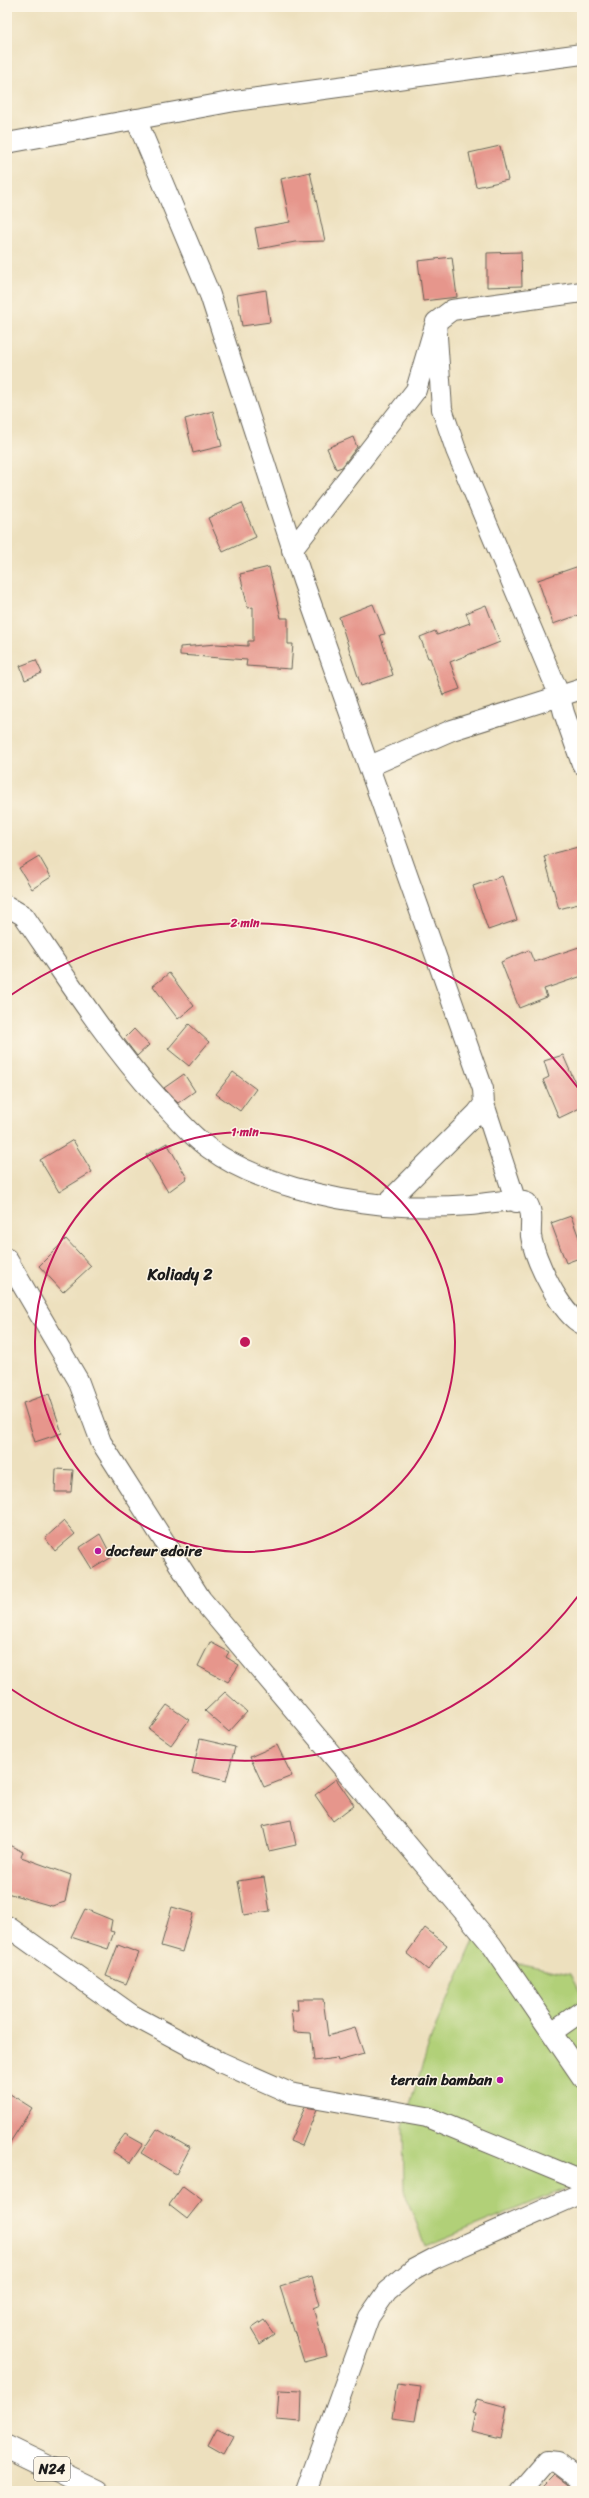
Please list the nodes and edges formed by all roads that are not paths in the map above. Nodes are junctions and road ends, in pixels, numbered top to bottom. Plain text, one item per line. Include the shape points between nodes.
1 (582, 54) edge
2 (136, 119) junction
3 (7, 143) edge
4 (582, 292) edge
5 (436, 322) junction
6 (292, 550) junction
7 (582, 689) edge
8 (560, 694) junction
9 (582, 764) edge
10 (370, 766) junction
11 (7, 906) edge
12 (484, 1104) junction
13 (516, 1202) junction
14 (385, 1205) junction
15 (7, 1259) edge
16 (582, 1324) edge
17 (7, 1926) edge
18 (582, 2011) edge
19 (552, 2032) junction
20 (582, 2072) edge
21 (582, 2077) edge
22 (582, 2181) edge
23 (582, 2193) edge
24 (7, 2447) edge
25 (582, 2481) edge
26 (98, 2491) edge
27 (306, 2491) edge
28 (521, 2491) edge

1 - 2 street via 235,101
2 - 3 street
2 - 6 street via 210,295
4 - 5 street via 452,310
5 - 6 street via 416,390
5 - 8 street via 442,409 456,450
6 - 10 street
7 - 8 street
8 - 9 street
8 - 10 street via 452,730
10 - 12 street via 483,1089
11 - 14 street via 24,916 124,1061 186,1128 210,1149 238,1166 279,1183 322,1194
12 - 13 street
12 - 14 street
13 - 14 street
13 - 16 street via 527,1203 530,1207 531,1236 544,1276 564,1306
15 - 19 street via 78,1380 101,1442 201,1599 491,1944
17 - 22 street via 132,2015 220,2062 290,2093 426,2117
18 - 19 street
19 - 21 street
20 - 21 street
23 - 27 street via 414,2269 387,2291 370,2317
24 - 26 main road, N24
25 - 28 street via 557,2462 547,2461

